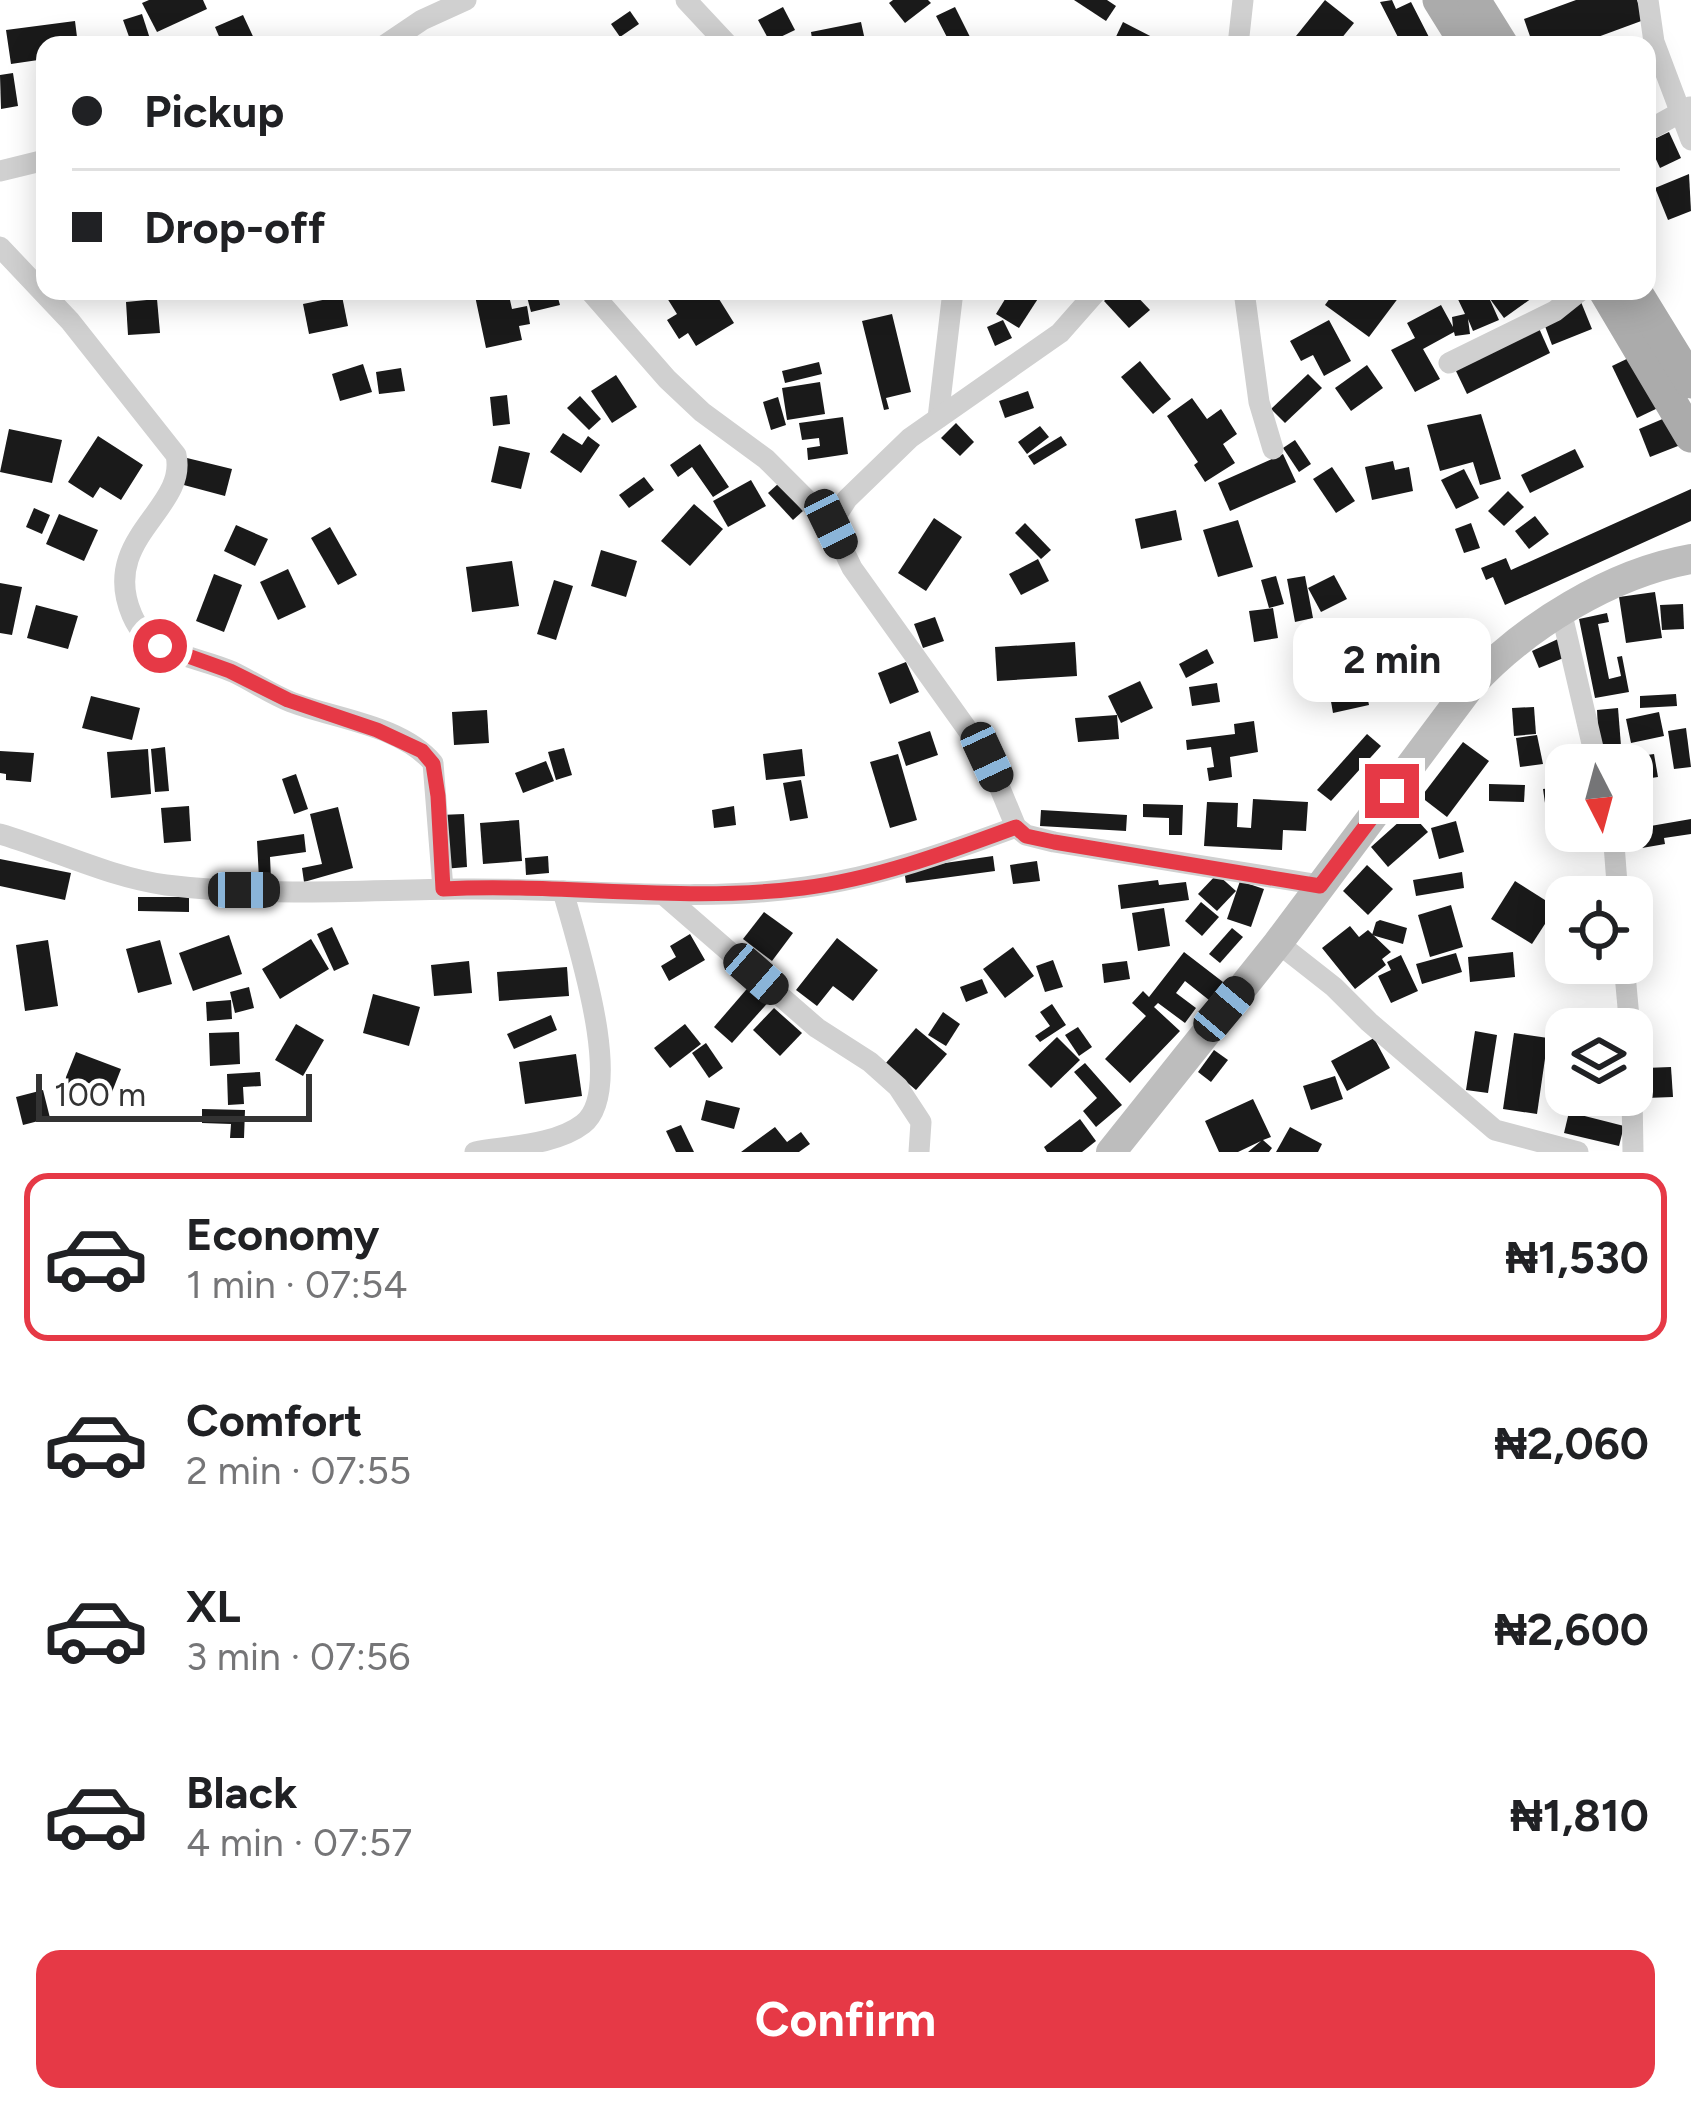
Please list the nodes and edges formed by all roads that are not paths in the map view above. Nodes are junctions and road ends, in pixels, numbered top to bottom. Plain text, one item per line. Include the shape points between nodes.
1 (466, 0) edge
2 (686, 0) edge
3 (1243, 0) edge
4 (1438, 0) edge
5 (1474, 0) edge
6 (1648, 0) edge
7 (422, 10) edge
8 (395, 36) edge
9 (720, 36) edge
10 (1239, 36) edge
11 (1461, 36) edge
12 (1496, 36) edge
13 (1653, 36) edge
14 (1656, 46) edge
15 (1686, 110) edge
16 (1656, 125) edge
17 (1691, 140) edge
18 (36, 162) edge
19 (0, 171) edge
20 (0, 247) edge
21 (36, 285) edge
22 (1656, 291) edge
23 (51, 300) edge
24 (598, 300) edge
25 (952, 300) edge
26 (1089, 300) edge
27 (1245, 300) edge
28 (1569, 300) edge
29 (1610, 300) edge
30 (1641, 300) edge
31 (1691, 351) edge
32 (1449, 363) dead end
33 (1691, 382) edge
34 (938, 418) junction
35 (1691, 436) edge
36 (1273, 449) dead end
37 (831, 524) junction
38 (1691, 559) edge
39 (1562, 615) junction
40 (1592, 744) edge
41 (1016, 827) junction
42 (0, 834) edge
43 (1320, 886) junction
44 (443, 889) junction
45 (563, 891) junction
46 (664, 895) junction
47 (1278, 943) junction
48 (1632, 1116) edge
49 (476, 1152) edge
50 (919, 1152) edge
51 (1111, 1152) edge
52 (1578, 1152) edge
53 (1633, 1152) edge

1 - 7 street
2 - 9 street
3 - 10 street
4 - 11 main road
5 - 12 main road
6 - 13 street
7 - 8 street
14 - 15 street
15 - 16 street
15 - 17 street
18 - 19 street
20 - 21 street
22 - 31 main road
23 - 44 street via 176,455 176,481 125,565 125,594 139,629 160,646 422,751 433,764 438,796
24 - 37 street via 667,379
25 - 34 street
26 - 34 street via 1060,333
27 - 36 street
28 - 32 street
29 - 35 main road
30 - 33 main road
34 - 37 street via 877,469
37 - 41 street via 853,568 987,757
38 - 39 main road via 1610,585
39 - 40 street
39 - 43 main road via 1516,641 1472,685
41 - 43 street via 1054,842
41 - 46 street via 855,879
42 - 44 street via 163,884
43 - 47 main road
44 - 45 street
45 - 46 street
45 - 49 street via 597,1019 602,1070 590,1116 552,1138
46 - 50 street via 898,1087 921,1122
47 - 51 main road
47 - 52 street via 1495,1130
48 - 53 street

